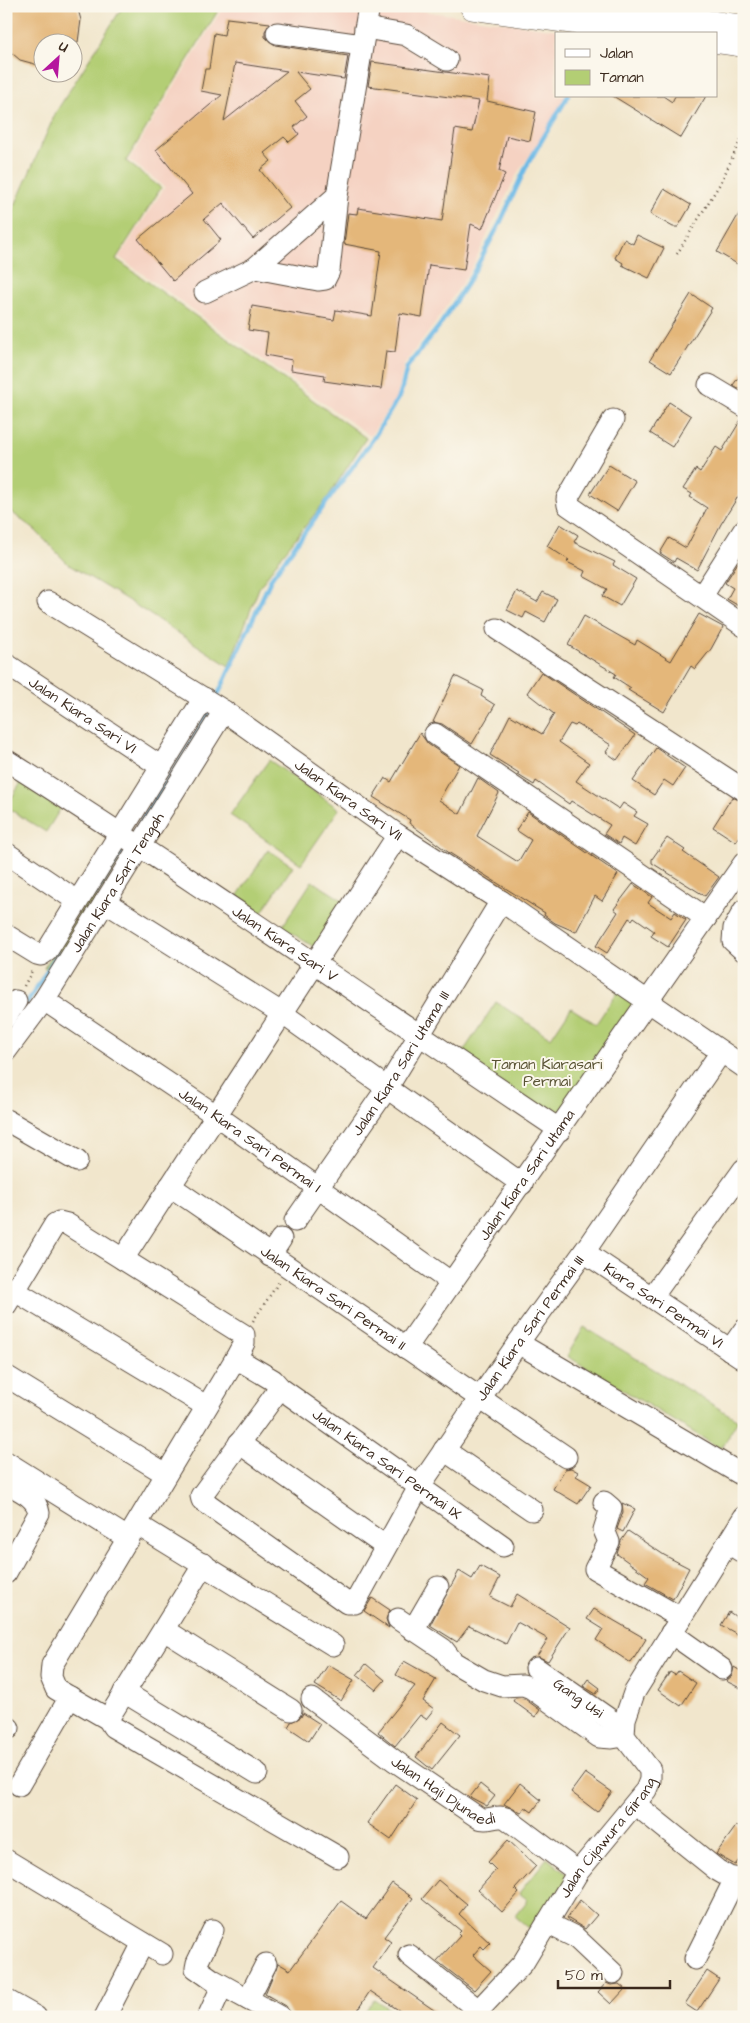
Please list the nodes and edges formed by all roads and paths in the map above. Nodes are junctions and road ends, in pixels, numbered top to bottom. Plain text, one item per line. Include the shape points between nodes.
1 (369, 6) edge
2 (474, 6) edge
3 (572, 6) edge
4 (744, 28) edge
5 (660, 32) edge
6 (277, 33) dead end
7 (364, 36) junction
8 (718, 40) edge
9 (744, 43) edge
10 (447, 60) dead end
11 (744, 134) edge
12 (337, 196) junction
13 (677, 254) dead end
14 (255, 268) junction
15 (205, 292) dead end
16 (710, 385) dead end
17 (744, 406) edge
18 (613, 420) dead end
19 (744, 530) edge
20 (702, 596) junction
21 (48, 602) dead end
22 (744, 626) edge
23 (497, 629) dead end
24 (6, 664) edge
25 (214, 704) junction
26 (435, 734) dead end
27 (6, 760) edge
28 (160, 766) junction
29 (744, 790) edge
30 (398, 835) junction
31 (130, 839) junction
32 (6, 853) edge
33 (739, 879) edge
34 (77, 901) junction
35 (501, 901) junction
36 (105, 902) junction
37 (744, 910) edge
38 (706, 918) junction
39 (6, 935) edge
40 (744, 951) edge
41 (44, 953) junction
42 (315, 962) junction
43 (44, 1000) junction
44 (649, 1000) junction
45 (11, 1009) edge
46 (283, 1014) junction
47 (418, 1035) junction
48 (6, 1051) edge
49 (721, 1052) junction
50 (744, 1067) edge
51 (387, 1088) junction
52 (217, 1116) junction
53 (6, 1120) edge
54 (560, 1130) junction
55 (77, 1161) dead end
56 (744, 1169) edge
57 (522, 1184) junction
58 (170, 1186) junction
59 (320, 1188) junction
60 (295, 1221) dead end
61 (584, 1252) junction
62 (123, 1258) junction
63 (288, 1268) junction
64 (452, 1283) junction
65 (652, 1297) junction
66 (11, 1298) edge
67 (744, 1330) edge
68 (244, 1335) junction
69 (518, 1343) junction
70 (406, 1348) junction
71 (737, 1354) edge
72 (236, 1358) junction
73 (6, 1376) edge
74 (276, 1384) junction
75 (479, 1400) junction
76 (206, 1406) junction
77 (239, 1442) junction
78 (444, 1450) junction
79 (566, 1457) dead end
80 (6, 1462) edge
81 (166, 1474) junction
82 (744, 1476) edge
83 (6, 1483) edge
84 (419, 1486) junction
85 (604, 1502) dead end
86 (532, 1510) dead end
87 (744, 1517) edge
88 (133, 1532) junction
89 (385, 1546) junction
90 (503, 1546) dead end
91 (736, 1548) edge
92 (204, 1564) junction
93 (6, 1573) edge
94 (438, 1587) dead end
95 (676, 1626) junction
96 (164, 1630) junction
97 (333, 1645) dead end
98 (536, 1668) dead end
99 (722, 1669) dead end
100 (124, 1692) junction
101 (70, 1697) junction
102 (312, 1700) dead end
103 (291, 1710) dead end
104 (108, 1719) junction
105 (624, 1730) junction
106 (19, 1785) dead end
107 (241, 1801) junction
108 (634, 1804) junction
109 (338, 1857) dead end
110 (6, 1860) edge
111 (578, 1872) junction
112 (740, 1880) edge
113 (547, 1923) junction
114 (213, 1930) dead end
115 (143, 1943) junction
116 (162, 1954) dead end
117 (409, 1956) dead end
118 (695, 1959) dead end
119 (266, 1964) dead end
120 (613, 1973) dead end
121 (218, 1995) dead end
122 (248, 1999) junction
123 (6, 2000) edge
124 (474, 2013) edge
125 (36, 2017) edge
126 (105, 2017) edge
127 (208, 2017) edge
128 (280, 2017) edge

1 - 7 street
2 - 5 main road
3 - 4 main road
6 - 7 street
7 - 10 street via 406,35
7 - 12 street
8 - 9 main road
11 - 13 path
12 - 14 street
12 - 14 street via 326,279
14 - 15 street
16 - 17 street
18 - 20 street via 567,499 568,505
19 - 20 street
20 - 22 street
21 - 25 street, Jalan Kiara Sari VII
23 - 29 street
24 - 28 street, Jalan Kiara Sari VI
25 - 28 street, Jalan Kiara Sari Tengah
25 - 30 street, Jalan Kiara Sari VII
25 - 31 street, Jalan Kiara Sari Tengah
26 - 38 street
27 - 31 street, Jalan Kiara Sari V
28 - 31 street, Jalan Kiara Sari Tengah
30 - 35 street, Jalan Kiara Sari VII
30 - 42 street
31 - 34 street, Jalan Kiara Sari Tengah
31 - 36 street, Jalan Kiara Sari Tengah
31 - 42 street, Jalan Kiara Sari V
32 - 34 street
33 - 38 street, Jalan Kiara Sari Utama
34 - 41 street, Jalan Kiara Sari Tengah
35 - 44 street, Jalan Kiara Sari VII
35 - 47 street, Jalan Kiara Sari Utama III
36 - 43 street, Jalan Kiara Sari Tengah
36 - 46 street
37 - 40 street via 734,928 733,941
38 - 44 street, Jalan Kiara Sari Utama
39 - 41 street
41 - 45 path
42 - 46 street
42 - 47 street, Jalan Kiara Sari V
43 - 48 street, Jalan Kiara Sari Tengah
43 - 52 street, Jalan Kiara Sari Permai I
44 - 49 street, Jalan Kiara Sari VII
44 - 54 street, Jalan Kiara Sari Utama
46 - 51 street
46 - 52 street
47 - 51 street, Jalan Kiara Sari Utama III
47 - 54 street, Jalan Kiara Sari V
49 - 50 street, Jalan Kiara Sari VII
49 - 61 street, Jalan Kiara Sari Permai III
51 - 57 street
51 - 59 street, Jalan Kiara Sari Utama III
52 - 58 street
52 - 59 street, Jalan Kiara Sari Permai I
53 - 55 street
54 - 57 street, Jalan Kiara Sari Utama
56 - 65 street
57 - 64 street, Jalan Kiara Sari Utama
58 - 62 street
58 - 63 street, Jalan Kiara Sari Permai II via 276,1247
59 - 60 street, Jalan Kiara Sari Utama III
59 - 64 street, Jalan Kiara Sari Permai I
61 - 65 street, Kiara Sari Permai VI
61 - 69 street, Jalan Kiara Sari Permai III
62 - 66 street via 59,1222
62 - 68 street
63 - 68 path
63 - 70 street, Jalan Kiara Sari Permai II
64 - 70 street, Jalan Kiara Sari Utama
65 - 71 street, Kiara Sari Permai VI
66 - 76 street
67 - 71 street
68 - 72 street via 244,1343
69 - 75 street, Jalan Kiara Sari Permai III
69 - 82 street
70 - 75 street, Jalan Kiara Sari Permai II
72 - 74 street, Jalan Kiara Sari Permai IX
72 - 76 street
73 - 81 street
74 - 77 street
74 - 84 street, Jalan Kiara Sari Permai IX
75 - 78 street, Jalan Kiara Sari Permai III
75 - 79 street, Jalan Kiara Sari Permai II
76 - 81 street
77 - 89 street
77 - 89 street, Jalan Kiara Sari Permai III via 201,1496 202,1500 346,1603 355,1603
78 - 84 street, Jalan Kiara Sari Permai III
78 - 86 street
80 - 88 street
81 - 88 street
83 - 93 street via 30,1497 38,1505 39,1513
84 - 89 street, Jalan Kiara Sari Permai III
84 - 90 street, Jalan Kiara Sari Permai IX
85 - 95 street via 611,1508 604,1530 609,1542 595,1570
87 - 91 street
88 - 92 street
88 - 101 street via 52,1665 51,1677 56,1689
91 - 95 street
92 - 96 street
92 - 97 street
94 - 105 street via 405,1625 443,1649 453,1662 484,1680 502,1686 531,1688 599,1737 612,1738
95 - 99 street
95 - 105 street via 634,1692
96 - 100 street
96 - 103 street
98 - 105 street, Gang Usi
100 - 104 street
100 - 107 street via 261,1767
101 - 104 street
101 - 106 street
102 - 111 street, Jalan Haji Djunaedi via 478,1818 506,1818
104 - 107 street via 113,1727
105 - 108 street, Jalan Cijawura Girang via 650,1770 646,1790
107 - 109 street
108 - 111 street, Jalan Cijawura Girang
108 - 112 street via 717,1870
110 - 115 street
111 - 113 street, Jalan Cijawura Girang
112 - 118 street
113 - 120 street via 575,1937
113 - 124 street, Jalan Cijawura Girang via 523,1963
114 - 122 street via 196,1968
115 - 116 street
115 - 126 street
117 - 124 street
119 - 122 street
121 - 127 street
122 - 128 street
123 - 125 street

